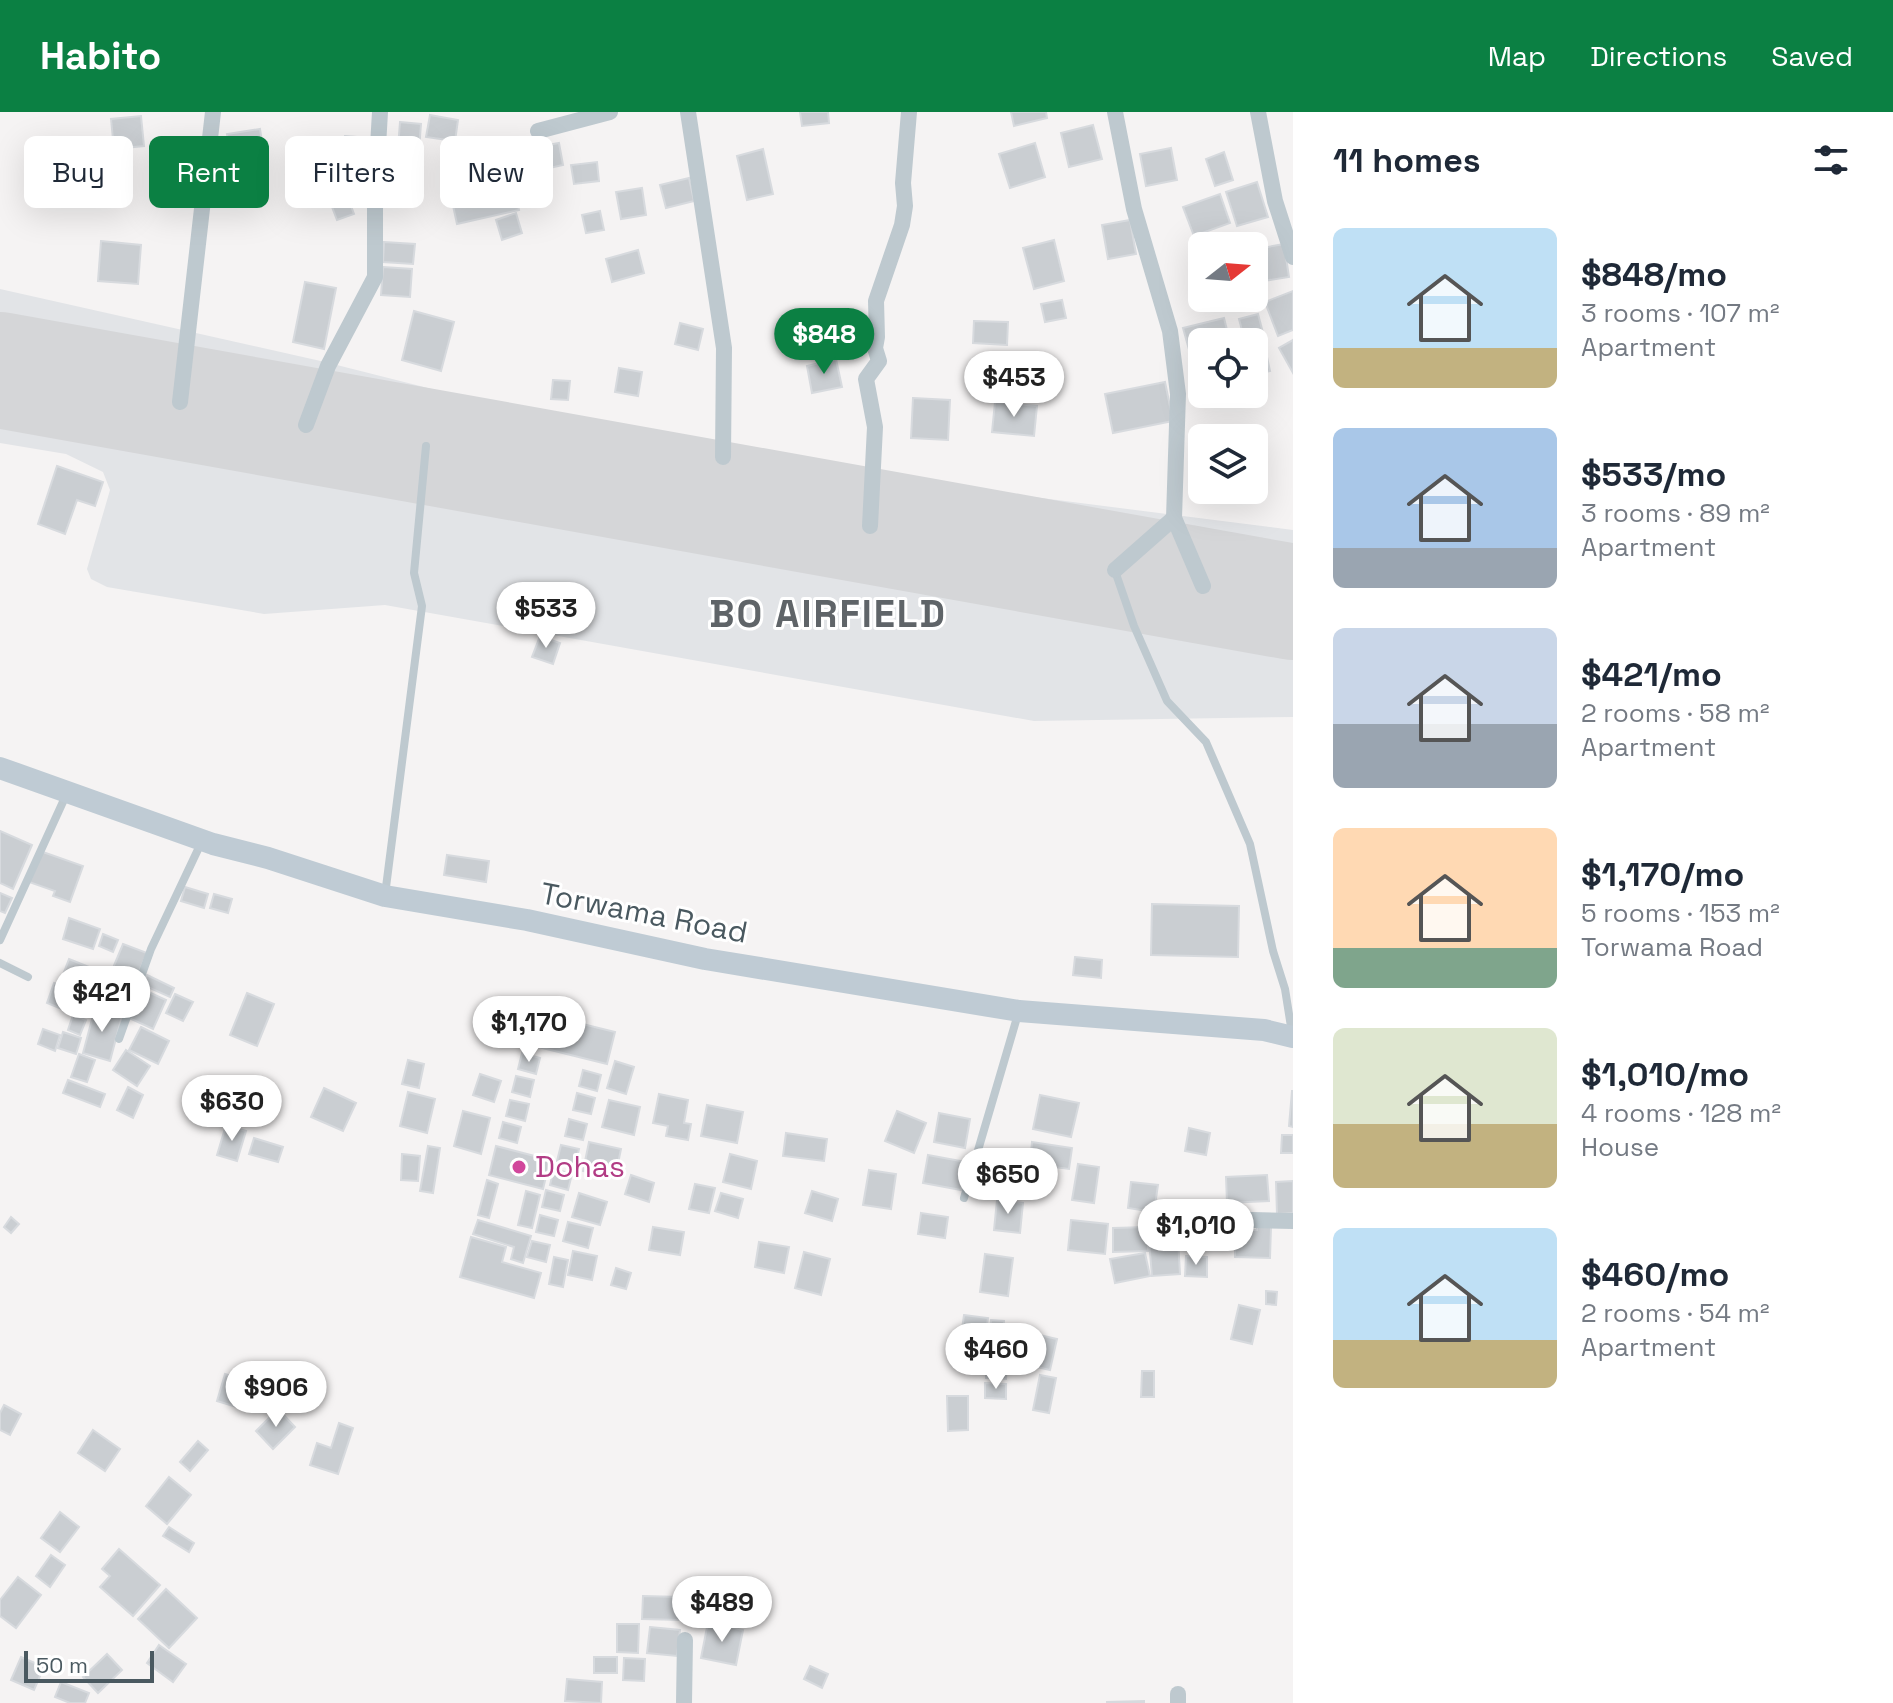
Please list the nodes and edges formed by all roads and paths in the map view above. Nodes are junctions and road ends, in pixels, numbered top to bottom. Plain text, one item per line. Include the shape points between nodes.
1 (213, 112) edge
2 (380, 112) edge
3 (610, 112) edge
4 (688, 112) edge
5 (909, 112) edge
6 (1115, 112) edge
7 (1258, 112) edge
8 (538, 131) dead end
9 (1293, 257) edge
10 (180, 402) dead end
11 (306, 425) dead end
12 (426, 446) dead end
13 (723, 457) dead end
14 (1174, 518) junction
15 (870, 526) dead end
16 (1115, 570) joint
17 (1203, 586) dead end
18 (0, 768) edge
19 (68, 792) junction
20 (203, 840) junction
21 (385, 896) junction
22 (0, 940) edge
23 (0, 963) edge
24 (28, 977) dead end
25 (1019, 1011) junction
26 (1292, 1037) edge
27 (119, 1039) dead end
28 (964, 1198) dead end
29 (1212, 1219) dead end
30 (1293, 1221) edge
31 (685, 1640) dead end
32 (684, 1703) edge

1 - 10 street
2 - 11 street via 375,277 328,366
3 - 8 street
4 - 13 street via 724,348
5 - 15 street via 902,225 876,301 879,361 866,379 875,427
6 - 14 street via 1134,209 1170,331 1178,394
7 - 9 street via 1275,201
12 - 21 lane via 414,573 422,606
14 - 16 street
14 - 17 street
16 - 26 lane via 1167,701 1206,742 1250,844
18 - 19 main road, Torwama Road
19 - 20 main road, Torwama Road
19 - 22 lane
20 - 21 main road, Torwama Road
20 - 27 lane via 151,949
21 - 25 main road, Torwama Road via 705,959
23 - 24 lane
25 - 26 main road, Torwama Road via 1264,1030
25 - 28 lane
29 - 30 street
31 - 32 street

